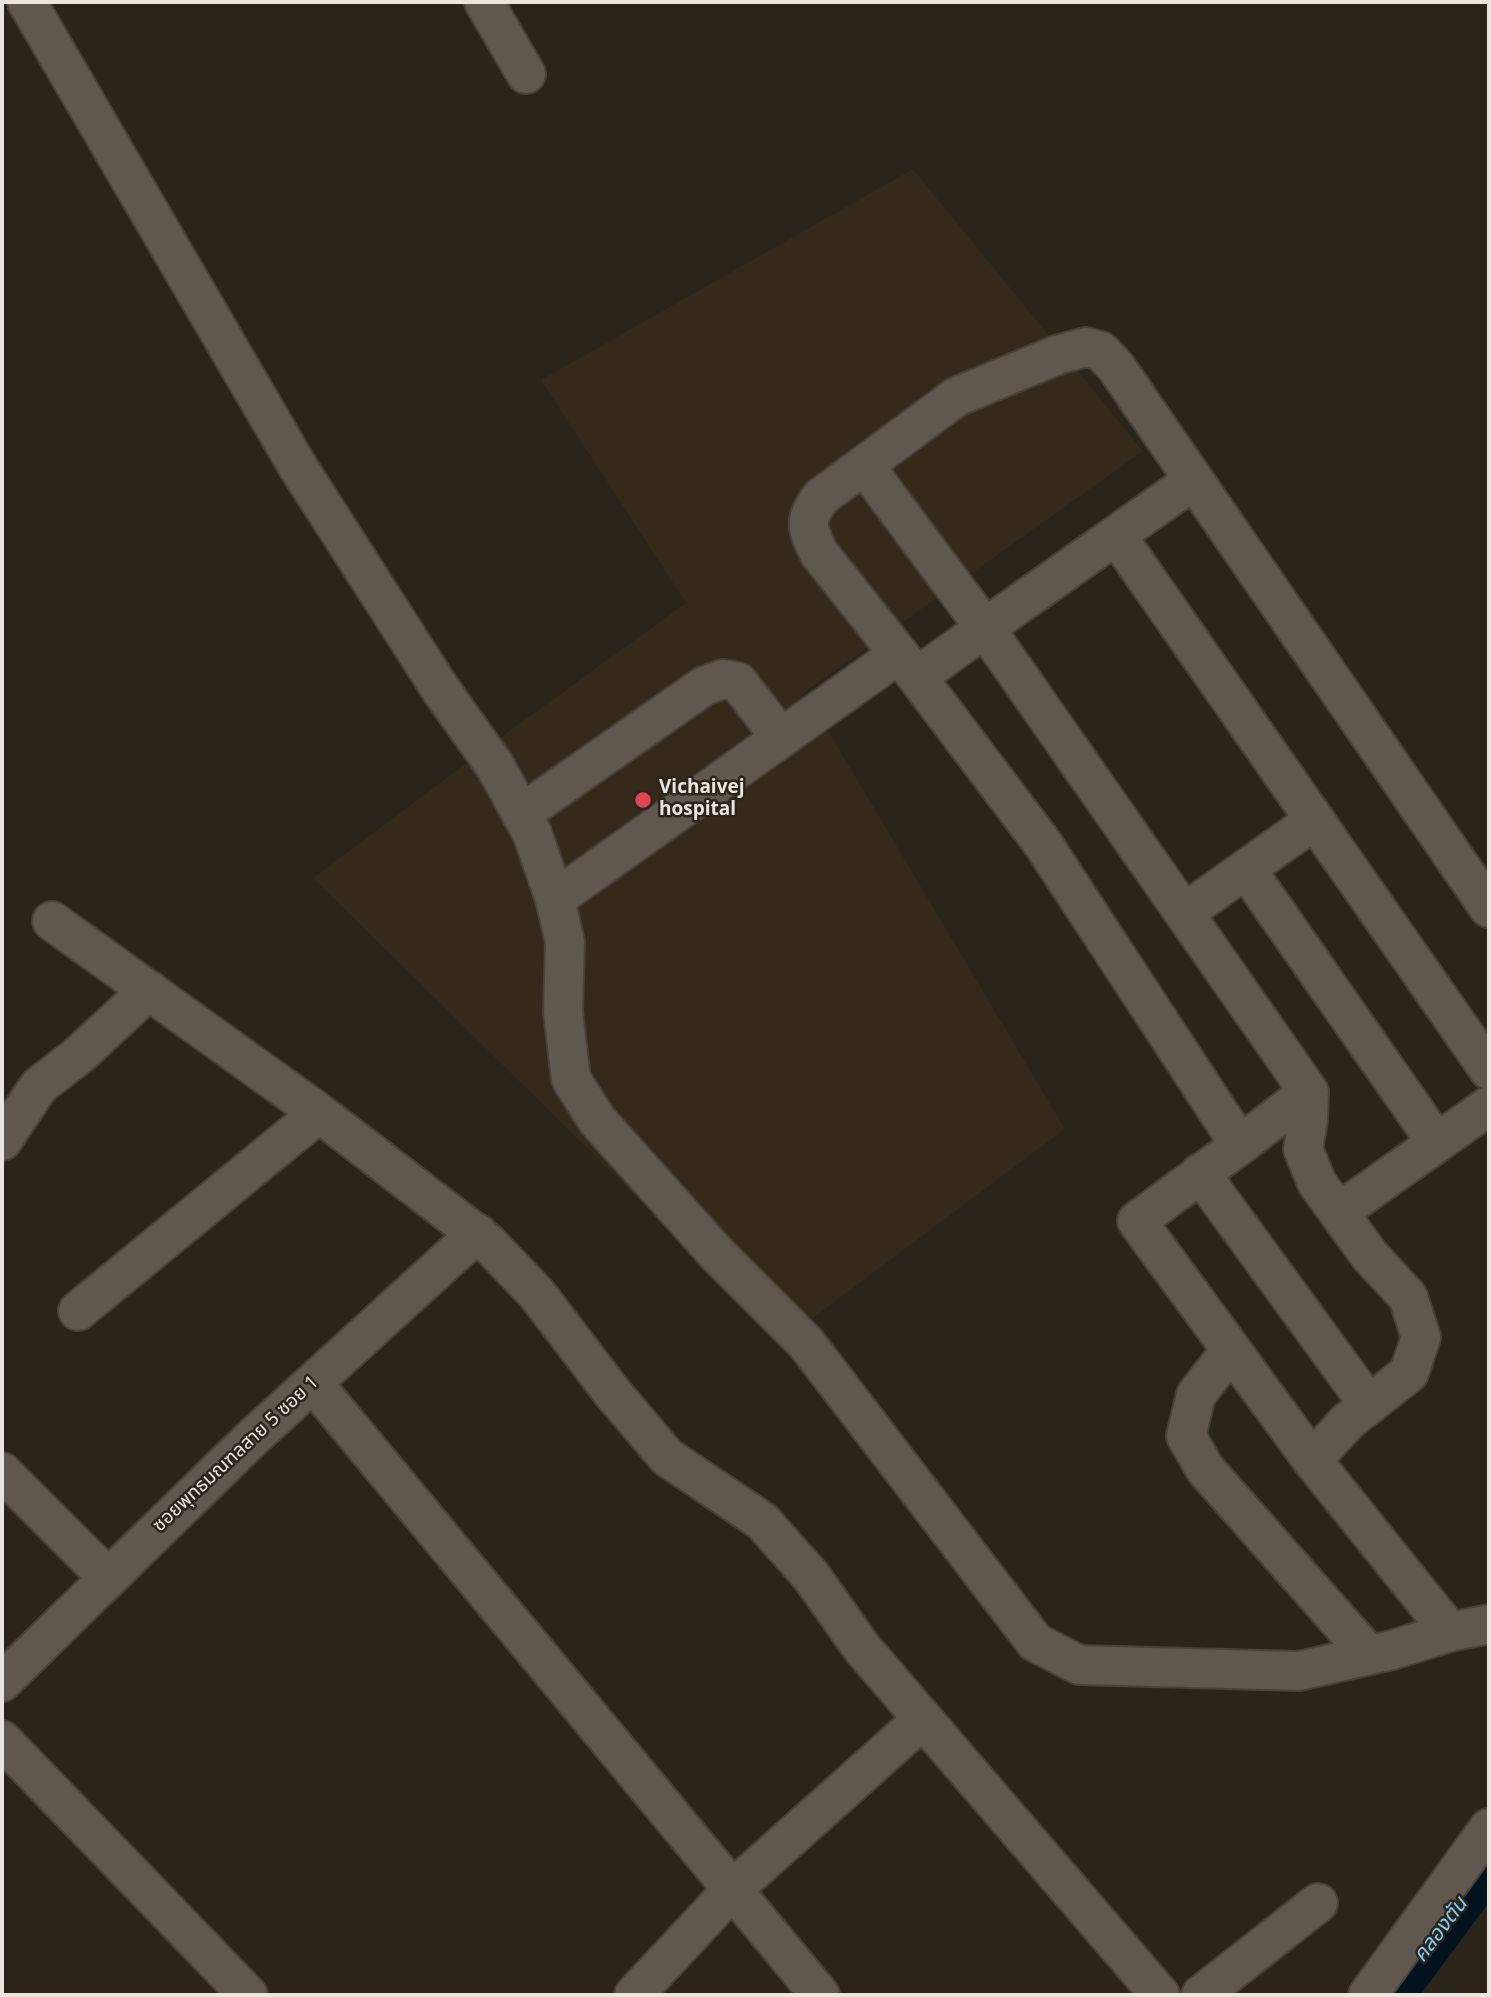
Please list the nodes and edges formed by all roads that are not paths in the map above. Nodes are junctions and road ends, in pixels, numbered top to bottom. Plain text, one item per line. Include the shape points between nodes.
1 (27, 2) edge
2 (484, 2) edge
3 (526, 74) dead end
4 (864, 465) junction
5 (1194, 480) junction
6 (1116, 535) junction
7 (985, 628) junction
8 (908, 665) junction
9 (782, 738) junction
10 (521, 814) junction
11 (1315, 820) junction
12 (1246, 869) junction
13 (555, 899) junction
14 (1489, 908) edge
15 (1184, 913) junction
16 (52, 921) dead end
17 (149, 990) junction
18 (1489, 1070) edge
19 (1309, 1092) junction
20 (1489, 1106) edge
21 (319, 1112) junction
22 (2, 1141) edge
23 (1437, 1143) junction
24 (1240, 1145) junction
25 (1200, 1174) junction
26 (1339, 1212) junction
27 (477, 1233) junction
28 (78, 1311) dead end
29 (1231, 1350) junction
30 (313, 1383) junction
31 (1369, 1405) junction
32 (1312, 1460) junction
33 (2, 1472) edge
34 (108, 1578) junction
35 (1489, 1623) edge
36 (1450, 1632) junction
37 (1370, 1655) junction
38 (2, 1682) edge
39 (923, 1719) junction
40 (2, 1740) edge
41 (1489, 1828) edge
42 (732, 1890) junction
43 (1318, 1903) dead end
44 (248, 1995) edge
45 (634, 1995) edge
46 (820, 1995) edge
47 (1160, 1995) edge
48 (1201, 1995) edge
49 (1367, 1995) edge

1 - 10 street via 298,467 495,766
2 - 3 street
4 - 5 street via 956,397 1086,347 1101,351 1116,367
4 - 7 street
4 - 8 street via 821,497 810,512 809,532 819,554
5 - 6 street
5 - 14 street
6 - 7 street
6 - 11 street
7 - 8 street
7 - 15 street
8 - 9 street
8 - 24 street via 1043,844
9 - 10 street via 738,682 723,679 704,686
9 - 13 street
10 - 13 street
11 - 12 street
11 - 18 street
12 - 15 street
12 - 23 street
13 - 37 street via 565,942 563,1012 571,1079 597,1119 717,1254 806,1343 1035,1642 1079,1665 1299,1671
15 - 19 street
16 - 17 street
17 - 21 street
17 - 22 street via 39,1086
19 - 24 street
19 - 26 street via 1303,1149 1317,1183
20 - 23 street
21 - 27 street
21 - 28 street
23 - 26 street
24 - 25 street
25 - 29 street via 1137,1221
25 - 31 street
26 - 31 street via 1370,1256 1408,1297 1421,1337 1409,1373
27 - 30 street, ซอยพุทธมณฑลสาย 5 ซอย 1
27 - 39 street via 537,1294 667,1457 762,1521
29 - 32 street
29 - 37 street via 1196,1395 1186,1436 1205,1469
30 - 34 street, ซอยพุทธมณฑลสาย 5 ซอย 1
30 - 42 street
31 - 32 street
32 - 36 street
33 - 34 street
34 - 38 street, ซอยพุทธมณฑลสาย 5 ซอย 1
35 - 36 street
36 - 37 street
39 - 42 street
39 - 47 street
40 - 44 street
41 - 49 street
42 - 45 street
42 - 46 street
43 - 48 street

